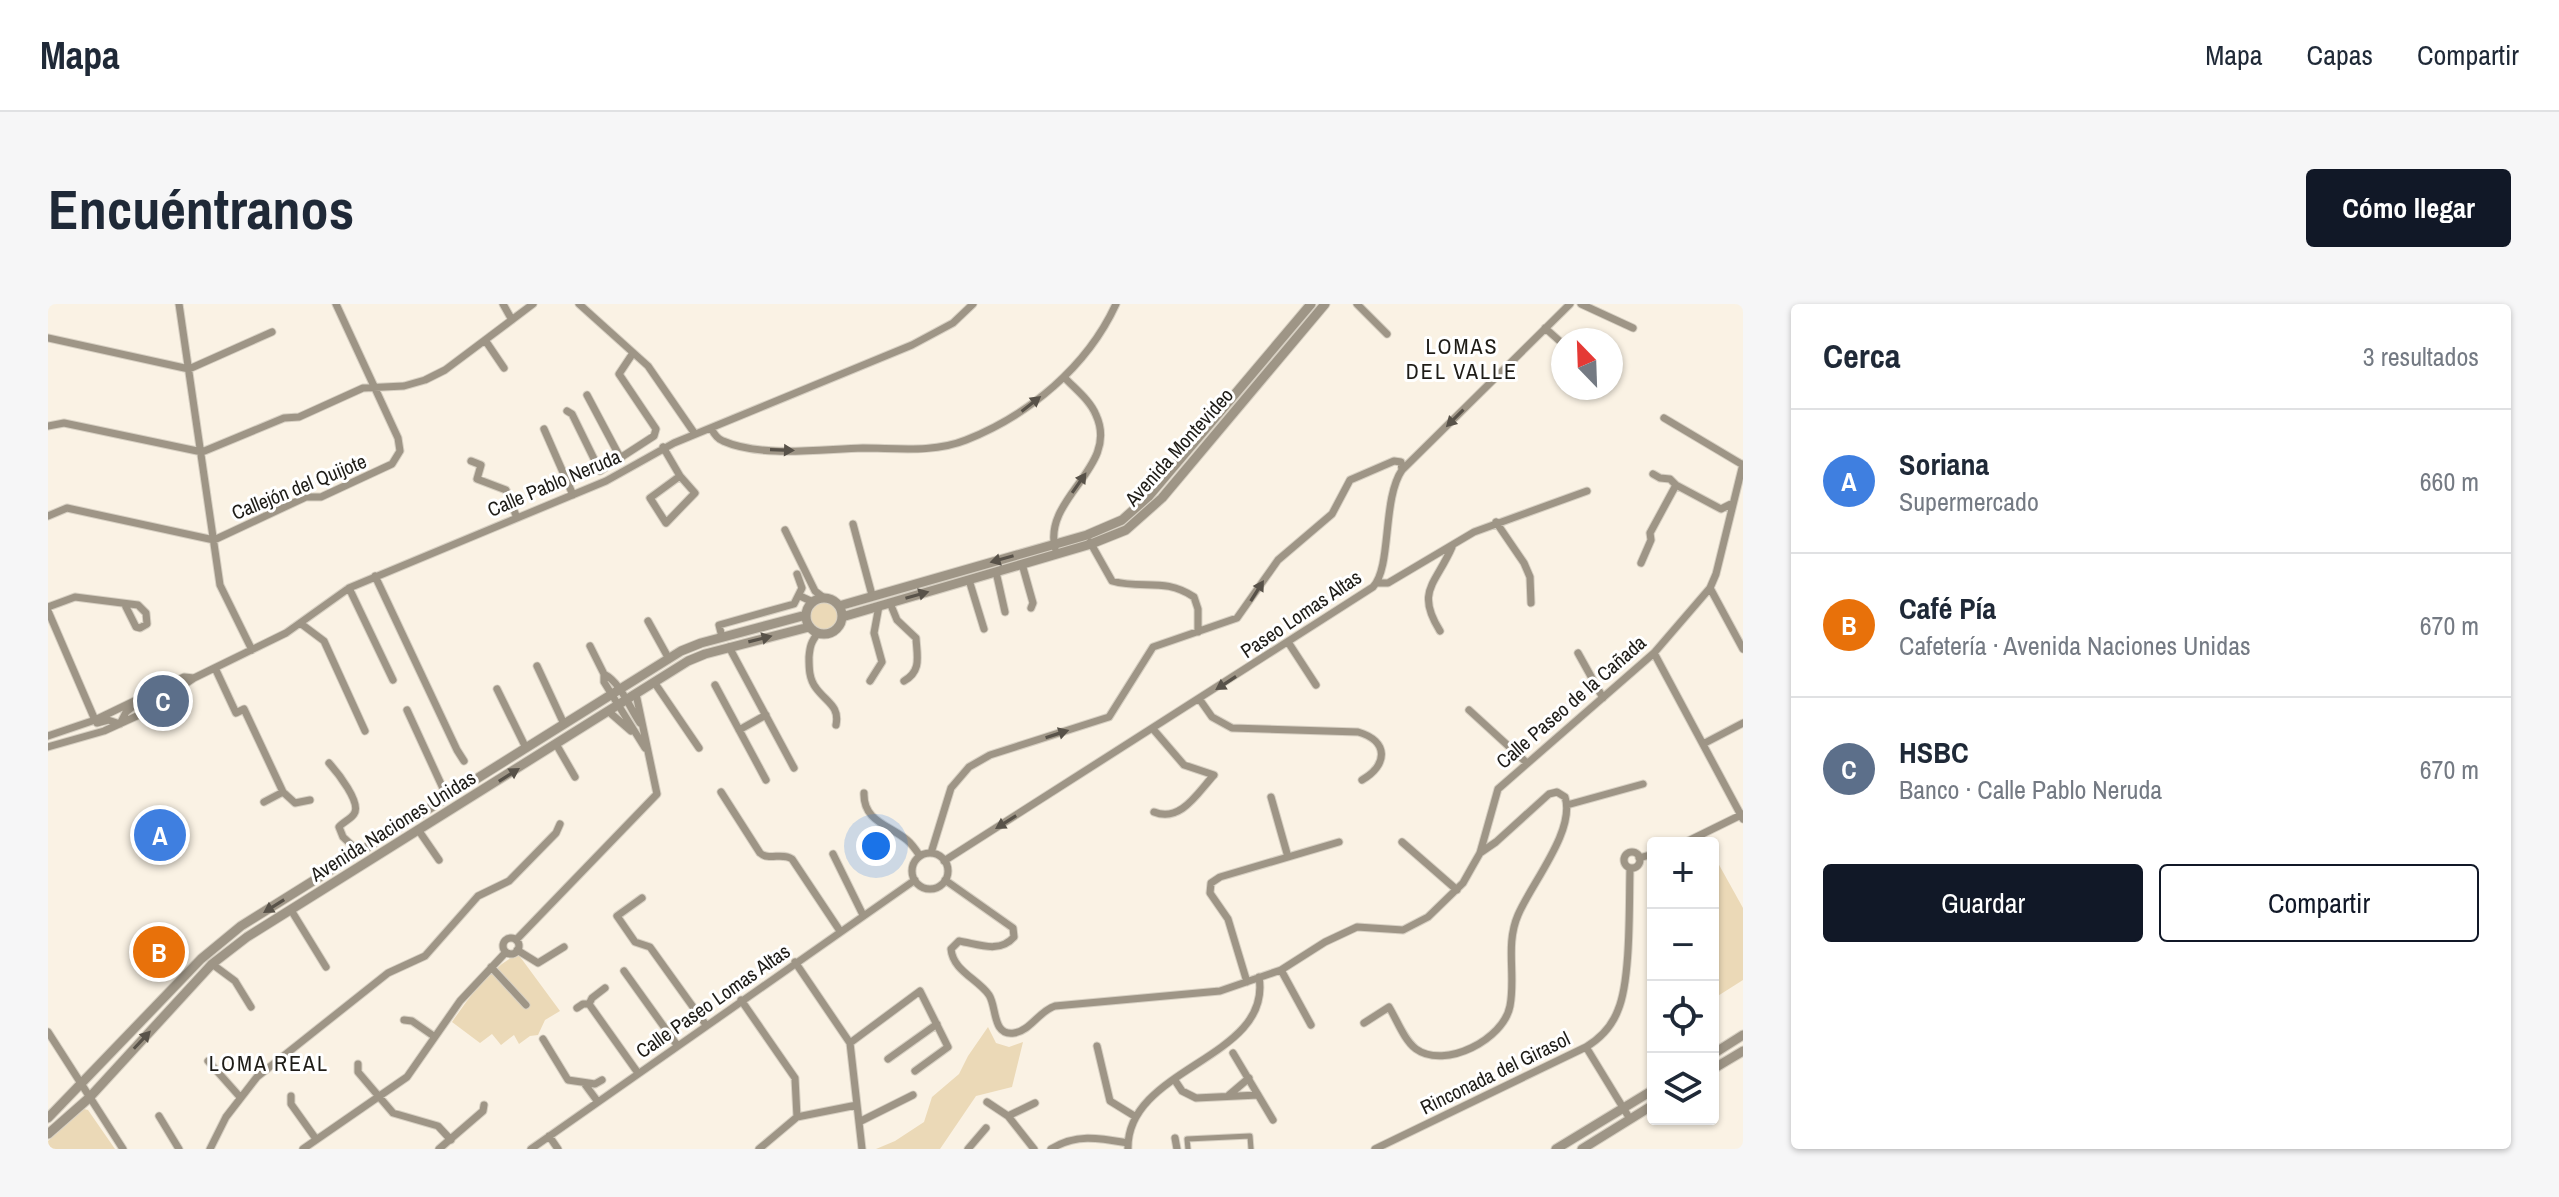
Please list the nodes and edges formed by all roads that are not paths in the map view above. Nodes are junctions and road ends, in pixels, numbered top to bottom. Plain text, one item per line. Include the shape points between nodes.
1 (179, 304) edge
2 (336, 304) edge
3 (503, 304) edge
4 (533, 304) edge
5 (579, 304) edge
6 (973, 304) edge
7 (1116, 304) edge
8 (1311, 304) edge
9 (1325, 304) edge
10 (1357, 304) edge
11 (1570, 304) edge
12 (1581, 304) edge
13 (512, 320) junction
14 (1545, 328) junction
15 (1633, 328) dead end
16 (272, 332) dead end
17 (1551, 333) edge
18 (1387, 334) dead end
19 (48, 338) edge
20 (485, 340) junction
21 (633, 353) junction
22 (504, 368) dead end
23 (189, 369) junction
24 (1064, 377) junction
25 (374, 386) junction
26 (587, 395) dead end
27 (567, 411) dead end
28 (1224, 417) junction
29 (1664, 418) dead end
30 (48, 426) edge
31 (711, 428) junction
32 (544, 429) dead end
33 (695, 434) junction
34 (663, 447) junction
35 (202, 452) junction
36 (621, 459) junction
37 (471, 461) dead end
38 (1402, 470) junction
39 (1742, 470) edge
40 (1653, 474) dead end
41 (680, 476) junction
42 (1676, 485) junction
43 (1587, 491) dead end
44 (573, 495) junction
45 (1733, 503) junction
46 (48, 516) edge
47 (517, 518) junction
48 (1496, 522) junction
49 (853, 524) dead end
50 (785, 530) dead end
51 (1089, 539) junction
52 (214, 540) junction
53 (1453, 545) junction
54 (1056, 549) junction
55 (1641, 563) dead end
56 (1022, 564) junction
57 (996, 572) junction
58 (797, 574) dead end
59 (375, 576) junction
60 (969, 580) junction
61 (1376, 583) junction
62 (349, 588) junction
63 (1710, 588) junction
64 (872, 595) junction
65 (800, 596) junction
66 (818, 600) junction
67 (890, 603) junction
68 (1531, 603) dead end
69 (125, 605) dead end
70 (839, 606) junction
71 (879, 606) junction
72 (1031, 608) dead end
73 (48, 609) edge
74 (1005, 612) dead end
75 (806, 615) junction
76 (842, 617) junction
77 (648, 621) dead end
78 (300, 623) junction
79 (984, 629) dead end
80 (813, 630) junction
81 (1440, 631) dead end
82 (1198, 632) junction
83 (722, 637) junction
84 (1288, 642) junction
85 (590, 646) dead end
86 (729, 647) junction
87 (1743, 649) edge
88 (252, 650) junction
89 (1578, 653) dead end
90 (1654, 653) junction
91 (669, 659) junction
92 (537, 666) dead end
93 (215, 668) junction
94 (194, 678) junction
95 (393, 680) dead end
96 (870, 681) dead end
97 (904, 681) dead end
98 (654, 682) junction
99 (715, 685) dead end
100 (1316, 685) dead end
101 (497, 689) dead end
102 (615, 692) junction
103 (636, 694) junction
104 (145, 695) junction
105 (1603, 698) junction
106 (1200, 700) junction
107 (617, 706) junction
108 (407, 710) dead end
109 (1469, 710) dead end
110 (766, 715) junction
111 (95, 720) junction
112 (1743, 723) edge
113 (120, 724) junction
114 (564, 724) junction
115 (836, 725) dead end
116 (643, 728) junction
117 (1153, 729) junction
118 (68, 730) junction
119 (739, 730) junction
120 (365, 731) dead end
121 (48, 736) edge
122 (556, 744) junction
123 (1703, 744) junction
124 (48, 747) edge
125 (526, 748) junction
126 (699, 748) dead end
127 (648, 753) junction
128 (464, 761) dead end
129 (329, 763) dead end
130 (1527, 763) junction
131 (794, 768) dead end
132 (575, 777) dead end
133 (766, 780) dead end
134 (1362, 780) dead end
135 (1643, 784) dead end
136 (283, 792) junction
137 (721, 792) dead end
138 (864, 793) dead end
139 (447, 797) junction
140 (1271, 797) dead end
141 (310, 800) dead end
142 (264, 802) dead end
143 (1567, 805) junction
144 (1154, 812) dead end
145 (1742, 816) edge
146 (560, 824) dead end
147 (419, 831) junction
148 (1697, 837) edge
149 (1339, 842) dead end
150 (1402, 842) dead end
151 (359, 852) junction
152 (931, 853) junction
153 (1480, 853) junction
154 (833, 854) dead end
155 (920, 856) junction
156 (1647, 856) edge
157 (1288, 857) junction
158 (1639, 858) junction
159 (439, 860) dead end
160 (944, 861) junction
161 (1630, 869) junction
162 (915, 880) junction
163 (945, 880) junction
164 (1457, 890) junction
165 (642, 898) dead end
166 (291, 910) junction
167 (863, 915) junction
168 (241, 926) junction
169 (840, 931) junction
170 (247, 937) junction
171 (516, 940) junction
172 (564, 947) dead end
173 (517, 950) junction
174 (506, 952) junction
175 (795, 962) junction
176 (212, 964) junction
177 (326, 967) dead end
178 (491, 967) junction
179 (1281, 970) junction
180 (624, 971) dead end
181 (1259, 977) junction
182 (1247, 982) junction
183 (605, 988) dead end
184 (741, 1000) junction
185 (589, 1004) junction
186 (526, 1005) dead end
187 (251, 1007) dead end
188 (577, 1008) dead end
189 (404, 1020) dead end
190 (1364, 1023) dead end
191 (937, 1024) junction
192 (706, 1025) junction
193 (1311, 1025) dead end
194 (48, 1032) edge
195 (1743, 1035) edge
196 (435, 1037) junction
197 (543, 1039) dead end
198 (850, 1043) junction
199 (677, 1045) junction
200 (1097, 1046) dead end
201 (1586, 1047) junction
202 (1743, 1051) edge
203 (1233, 1053) dead end
204 (1715, 1053) edge
205 (888, 1059) dead end
206 (208, 1061) dead end
207 (358, 1064) dead end
208 (1719, 1065) edge
209 (915, 1071) dead end
210 (638, 1073) junction
211 (1249, 1078) junction
212 (1174, 1079) junction
213 (602, 1080) dead end
214 (584, 1083) junction
215 (81, 1086) junction
216 (1647, 1094) edge
217 (913, 1095) dead end
218 (1258, 1095) junction
219 (291, 1096) dead end
220 (1229, 1096) junction
221 (240, 1097) junction
222 (379, 1097) junction
223 (89, 1098) junction
224 (598, 1102) junction
225 (987, 1102) dead end
226 (1035, 1103) dead end
227 (484, 1105) dead end
228 (857, 1105) junction
229 (1623, 1109) junction
230 (1647, 1109) edge
231 (159, 1116) dead end
232 (1008, 1116) junction
233 (797, 1117) junction
234 (1136, 1117) junction
235 (48, 1118) edge
236 (1630, 1119) junction
237 (1273, 1120) dead end
238 (859, 1122) junction
239 (986, 1128) dead end
240 (48, 1134) edge
241 (549, 1136) junction
242 (1175, 1138) dead end
243 (316, 1139) junction
244 (451, 1140) junction
245 (1128, 1146) edge
246 (123, 1149) edge
247 (179, 1149) edge
248 (210, 1149) edge
249 (303, 1149) edge
250 (439, 1149) edge
251 (531, 1149) edge
252 (558, 1149) edge
253 (759, 1149) edge
254 (862, 1149) edge
255 (968, 1149) edge
256 (1034, 1149) edge
257 (1051, 1149) edge
258 (1177, 1149) edge
259 (1188, 1149) edge
260 (1251, 1149) edge
261 (1375, 1149) edge
262 (1556, 1149) edge
263 (1582, 1149) edge

1 - 23 street
2 - 25 street, Callejón del Quijote
3 - 13 street
4 - 13 street
5 - 21 street
6 - 31 street, Calle Pablo Neruda via 953,323 912,345
7 - 24 street via 1097,338
8 - 28 street, Avenida Montevideo
9 - 28 street, Avenida Montevideo
10 - 18 street
11 - 14 street, Paseo Lomas Altas
12 - 15 street
13 - 20 street
14 - 17 street
14 -> 38 street, Paseo Lomas Altas
16 - 23 street
19 - 23 street
20 - 22 street
20 - 25 street via 425,380
21 - 33 street via 648,366
21 - 36 street via 619,374 656,433
23 - 35 street
31 -> 24 street via 726,442 769,449 950,445 1018,414
54 -> 24 street via 1057,517 1093,463 1100,442 1096,414
25 - 35 street
25 - 52 street, Callejón del Quijote via 400,444 392,464
26 - 36 street
27 - 36 street via 597,468 604,470
28 - 51 street, Avenida Montevideo via 1158,494
29 - 39 street
30 - 35 street via 64,423
31 - 33 street, Calle Pablo Neruda
32 - 44 street
33 - 34 street, Calle Pablo Neruda
34 - 41 street
34 - 44 street, Calle Pablo Neruda via 622,474
35 - 52 street
37 - 47 street via 481,465 477,479 506,490
38 - 61 street, Paseo Lomas Altas
82 -> 38 street via 1237,618 1278,560 1332,514 1353,477 1394,461 1401,462
39 - 45 street, Calle Paseo de la Cañada
40 - 42 street
41 - 41 street via 695,493 666,523 650,498
42 - 45 street via 1721,509
42 - 55 street via 1650,533
43 - 48 street
44 - 47 street, Calle Pablo Neruda
45 - 63 street, Calle Paseo de la Cañada
46 - 52 street, Callejón del Quijote via 67,508
47 - 59 street, Calle Pablo Neruda
48 - 53 street
48 - 68 street via 1524,563
49 - 64 street
50 - 66 street
51 - 54 street, Avenida Montevideo
51 - 82 street via 1112,581 1131,586 1161,583 1194,597
52 - 88 street via 220,585
53 - 61 street via 1388,583
53 - 81 street via 1427,599
54 - 56 street, Avenida Montevideo
54 -> 64 street, Avenida Montevideo
56 - 57 street, Avenida Montevideo
56 - 72 street
57 - 60 street, Avenida Montevideo
57 - 74 street
58 - 65 street
59 - 62 street, Calle Pablo Neruda
59 - 128 street
67 -> 60 street, Avenida Montevideo
60 - 79 street
61 - 84 street, Paseo Lomas Altas
62 - 78 street, Calle Pablo Neruda
62 - 95 street
63 - 87 street
63 - 90 street, Calle Paseo de la Cañada
64 - 70 street, Avenida Montevideo
65 - 66 street
65 - 83 street via 794,604 719,625
66 - 70 street
66 - 75 street
67 - 71 street, Avenida Montevideo
67 - 97 street via 897,620 916,638 917,668
69 - 73 street via 75,597
70 - 76 street
71 - 76 street, Avenida Montevideo
71 - 96 street via 874,633 882,662
73 - 111 street
75 - 80 street
75 - 83 street, Avenida Naciones Unidas
76 - 80 street via 834,631
77 - 91 street
78 - 88 street, Calle Pablo Neruda
78 - 120 street via 324,641
86 -> 80 street, Avenida Naciones Unidas
80 - 115 street via 811,679 836,709
152 -> 82 street via 951,788 969,767 990,755 1106,719 1153,647
83 - 91 street, Avenida Naciones Unidas
84 - 100 street
84 -> 106 street, Paseo Lomas Altas
85 - 102 street
86 - 98 street, Avenida Naciones Unidas via 697,656
86 - 110 street
88 - 93 street, Calle Pablo Neruda
89 - 105 street
90 - 105 street, Calle Paseo de la Cañada
90 - 123 street
91 - 102 street, Avenida Naciones Unidas
92 - 114 street
93 - 94 street, Calle Pablo Neruda
93 - 136 street via 236,713 244,709
94 - 104 street, Calle Pablo Neruda via 184,677
94 - 113 street, Calle Pablo Neruda
98 - 103 street, Avenida Naciones Unidas
98 - 126 street
99 - 119 street
101 - 125 street
102 - 107 street
102 - 114 street, Avenida Naciones Unidas
103 - 107 street, Avenida Naciones Unidas
103 - 116 street
104 - 111 street, Calle Pablo Neruda
104 - 113 street
105 - 130 street, Calle Paseo de la Cañada
106 - 117 street, Paseo Lomas Altas
106 - 134 street via 1212,717 1232,728 1367,734 1381,754 1377,769
107 - 116 street
107 - 122 street, Avenida Naciones Unidas
107 - 127 street
108 - 139 street
109 - 130 street
110 - 119 street
110 - 131 street
111 - 118 street, Calle Pablo Neruda
112 - 123 street
113 - 118 street via 108,720
113 - 124 street, Calle Pablo Neruda
114 - 125 street, Avenida Naciones Unidas
116 - 127 street
117 - 144 street via 1184,765 1214,775 1180,811 1167,816
117 -> 160 street, Paseo Lomas Altas
118 - 121 street, Calle Pablo Neruda
119 - 133 street
122 - 132 street
147 -> 122 street, Avenida Naciones Unidas
123 - 145 street
125 - 139 street, Avenida Naciones Unidas
127 - 171 street via 657,794
129 - 151 street via 356,806 354,815 339,827
130 - 153 street, Calle Paseo de la Cañada via 1498,789
135 - 143 street
136 - 141 street via 295,803
136 - 142 street
137 - 169 street via 763,856 792,859
138 - 155 street via 872,816 909,841
139 - 151 street, Avenida Naciones Unidas
140 - 157 street
143 - 153 street via 1561,793 1549,794
143 - 190 street via 1559,839 1513,927 1510,1009 1490,1036 1438,1057 1412,1045 1389,1007
145 - 148 street
146 - 221 street via 509,881 478,896 425,956 388,973 261,1074
147 - 159 street
147 - 166 street, Avenida Naciones Unidas
149 - 157 street
150 - 164 street
151 -> 168 street, Avenida Naciones Unidas
152 - 155 street
152 - 160 street
153 - 164 street, Calle Paseo de la Cañada
154 - 167 street
155 - 162 street via 912,870
156 - 158 street
157 - 182 street via 1214,879 1209,888 1228,919
158 - 161 street
158 - 161 street via 1632,852 1624,857
160 - 163 street
161 - 201 street, Rinconada del Girasol via 1622,997 1612,1023
162 - 163 street via 930,888
162 - 167 street, Calle Paseo Lomas Altas
163 - 182 street, Calle Paseo de la Cañada via 1013,928 1008,943 984,947 959,941 951,949 954,961 989,995 997,1022 1008,1033 1021,1031 1055,1006 1206,993
164 - 179 street, Calle Paseo de la Cañada via 1428,917 1403,930 1357,927
165 - 192 street via 617,916 635,942 650,947
166 - 170 street, Avenida Naciones Unidas
166 - 177 street
167 - 169 street, Calle Paseo Lomas Altas
168 - 170 street
168 - 215 street, Avenida Naciones Unidas via 201,959
169 - 175 street, Calle Paseo Lomas Altas
170 - 176 street, Avenida Naciones Unidas
171 - 173 street
171 - 174 street via 506,940
172 - 173 street via 538,963
173 - 174 street
174 - 178 street
175 - 184 street, Calle Paseo Lomas Altas
175 - 198 street
176 - 187 street via 235,981
223 -> 176 street, Avenida Naciones Unidas
178 - 186 street
178 - 196 street
179 - 181 street, Calle Paseo de la Cañada
179 - 193 street
180 - 199 street
181 - 182 street, Calle Paseo de la Cañada
181 - 212 street via 1258,1001 1246,1025
183 - 185 street
184 - 192 street, Calle Paseo Lomas Altas
184 - 233 street via 795,1078
185 - 188 street
185 - 210 street
189 - 196 street
191 - 198 street via 920,991
191 - 205 street
191 - 209 street via 948,1047
192 - 199 street, Calle Paseo Lomas Altas
194 - 215 street
195 - 204 street
196 - 222 street via 407,1077
197 - 214 street via 568,1080
198 - 228 street
199 - 210 street, Calle Paseo Lomas Altas
200 - 234 street via 1110,1101
201 - 229 street
201 - 261 street, Rinconada del Girasol
202 - 208 street
203 - 211 street
206 - 221 street
207 - 222 street via 358,1072
210 - 224 street, Calle Paseo Lomas Altas
211 - 218 street
211 - 220 street
212 - 220 street via 1196,1098
212 - 234 street
213 - 214 street
214 - 224 street
215 - 223 street
215 - 235 street, Avenida Naciones Unidas
216 - 229 street
217 - 238 street
218 - 220 street
218 - 237 street
219 - 243 street via 291,1104
221 - 248 street
222 - 243 street
222 - 244 street via 393,1113 438,1126
223 - 240 street, Avenida Naciones Unidas
223 - 246 street
224 - 241 street, Calle Paseo Lomas Altas
225 - 232 street
226 - 232 street
227 - 244 street
228 - 233 street
228 - 238 street
229 - 236 street
229 - 262 street
230 - 236 street
231 - 247 street
232 - 256 street
233 - 253 street
234 - 245 street
236 - 263 street
238 - 254 street
239 - 255 street
241 - 251 street, Calle Paseo Lomas Altas
241 - 252 street
242 - 258 street
243 - 249 street
244 - 250 street
245 - 257 street via 1085,1137
259 - 260 street via 1187,1139 1250,1136

